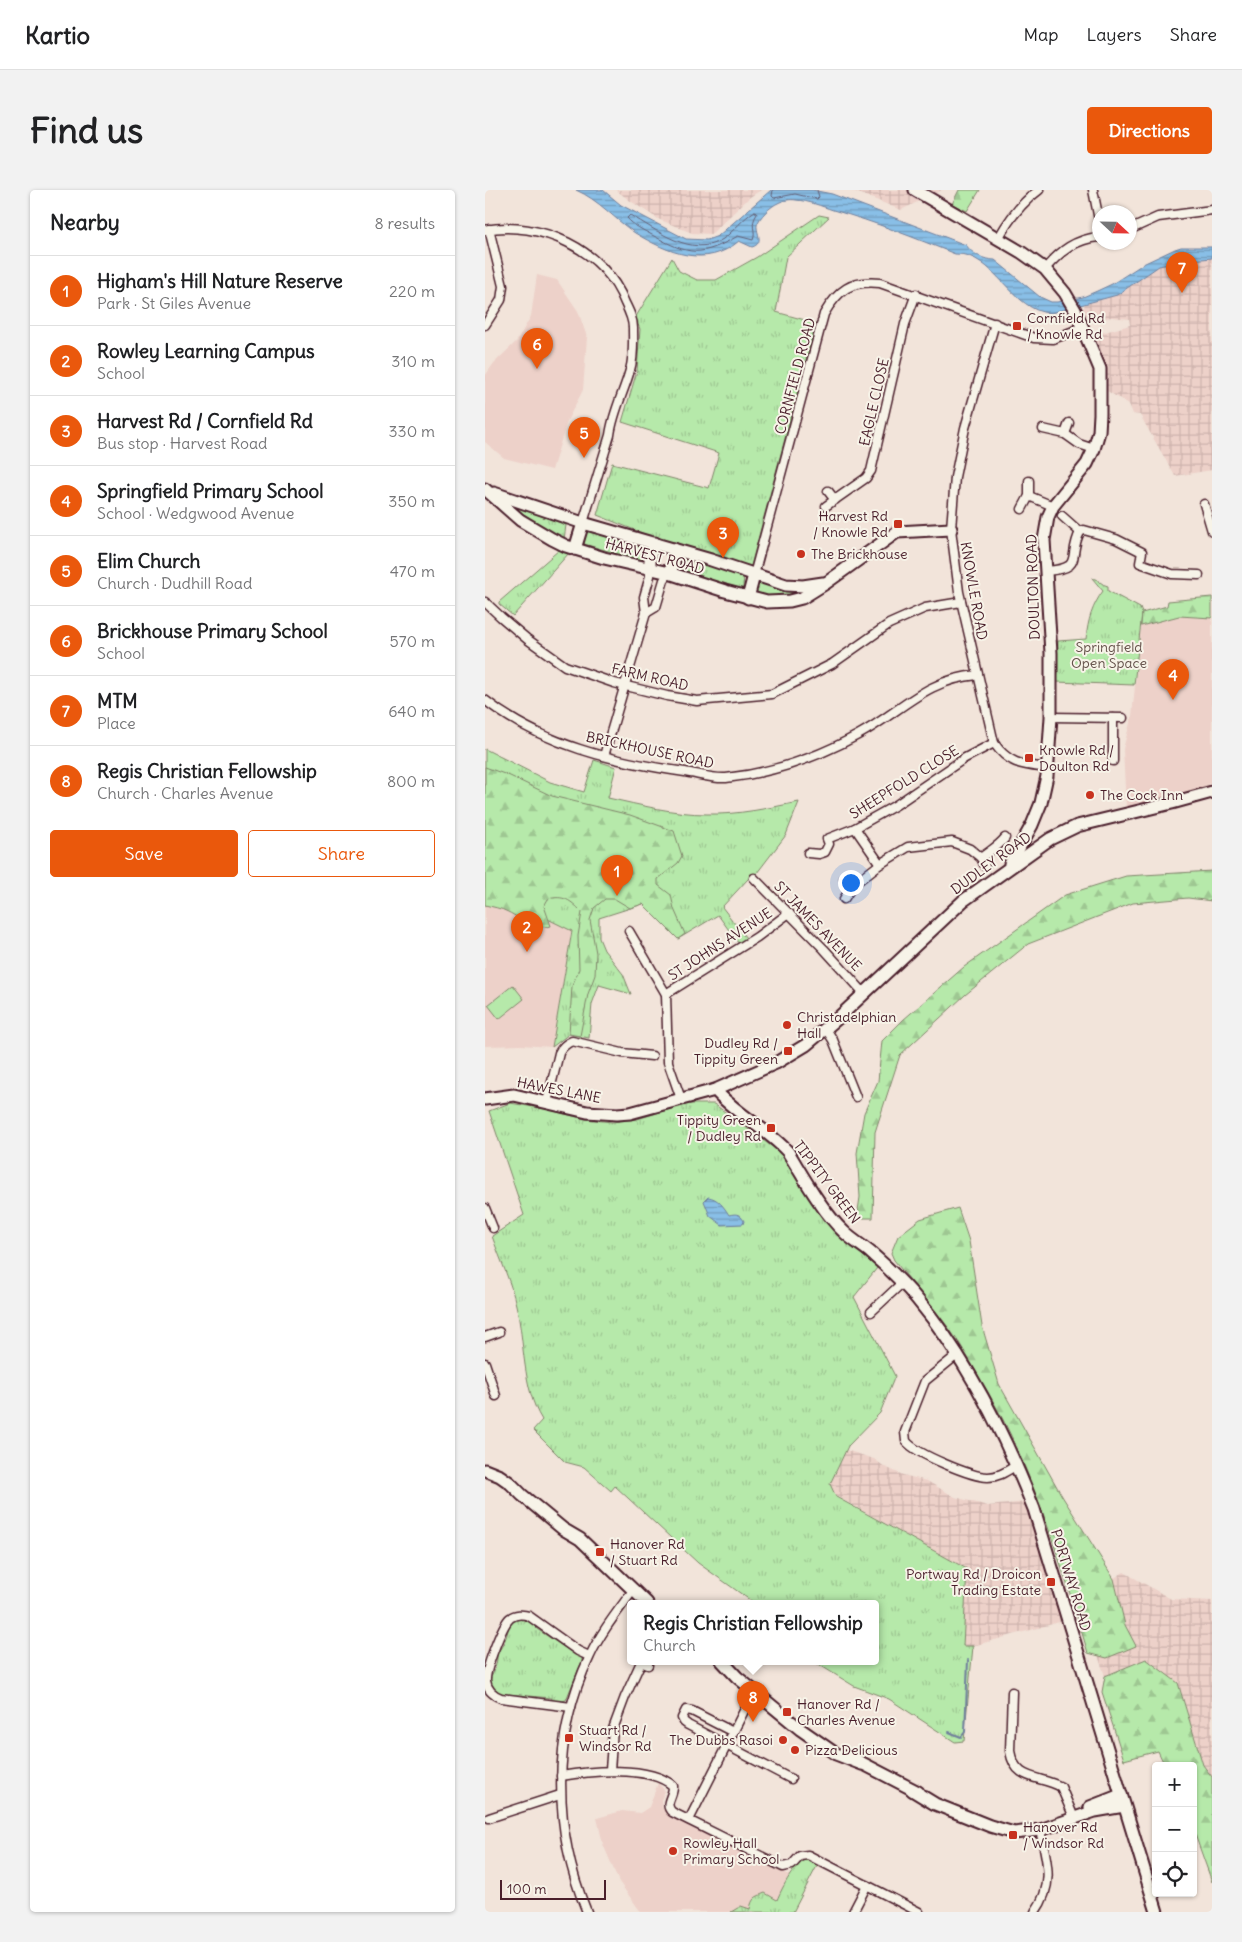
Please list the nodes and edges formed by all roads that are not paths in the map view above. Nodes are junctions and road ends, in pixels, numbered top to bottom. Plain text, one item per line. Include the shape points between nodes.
1 (915, 190) edge
2 (1039, 190) edge
3 (1093, 190) edge
4 (1096, 205) edge
5 (1212, 210) edge
6 (1137, 226) edge
7 (487, 229) edge
8 (1092, 238) edge
9 (998, 239) junction
10 (1045, 269) junction
11 (916, 294) junction
12 (995, 323) junction
13 (485, 325) edge
14 (1083, 327) junction
15 (1069, 423) dead end
16 (1043, 429) dead end
17 (1065, 434) junction
18 (1094, 449) junction
19 (1029, 482) dead end
20 (486, 490) edge
21 (828, 491) dead end
22 (1029, 496) junction
23 (835, 500) junction
24 (1204, 504) dead end
25 (826, 506) dead end
26 (1053, 506) junction
27 (1023, 509) dead end
28 (1062, 516) dead end
29 (583, 524) junction
30 (951, 529) junction
31 (1212, 531) edge
32 (1079, 532) junction
33 (655, 544) junction
34 (575, 549) junction
35 (673, 549) junction
36 (650, 569) junction
37 (1046, 571) junction
38 (669, 573) junction
39 (754, 575) junction
40 (1199, 575) dead end
41 (827, 583) junction
42 (748, 598) junction
43 (485, 602) edge
44 (961, 602) junction
45 (646, 612) junction
46 (978, 675) junction
47 (625, 685) junction
48 (485, 700) edge
49 (1051, 717) junction
50 (1113, 718) junction
51 (1123, 718) dead end
52 (994, 743) junction
53 (605, 756) junction
54 (1113, 761) dead end
55 (1048, 768) junction
56 (1212, 792) edge
57 (855, 828) junction
58 (1005, 838) dead end
59 (808, 854) dead end
60 (880, 864) junction
61 (1008, 868) junction
62 (754, 878) dead end
63 (844, 879) dead end
64 (853, 885) junction
65 (844, 899) dead end
66 (789, 913) junction
67 (629, 931) dead end
68 (864, 993) junction
69 (666, 994) junction
70 (827, 1029) junction
71 (652, 1056) dead end
72 (715, 1090) junction
73 (857, 1097) dead end
74 (485, 1099) edge
75 (681, 1100) junction
76 (547, 1102) junction
77 (485, 1208) edge
78 (499, 1216) dead end
79 (870, 1252) joint
80 (902, 1283) junction
81 (871, 1312) dead end
82 (499, 1332) dead end
83 (485, 1337) edge
84 (957, 1355) junction
85 (485, 1363) edge
86 (496, 1396) dead end
87 (1017, 1465) junction
88 (486, 1473) edge
89 (634, 1589) junction
90 (644, 1600) edge
91 (651, 1600) edge
92 (589, 1656) junction
93 (640, 1665) edge
94 (719, 1665) edge
95 (726, 1665) edge
96 (737, 1677) junction
97 (754, 1691) junction
98 (1012, 1692) dead end
99 (571, 1707) junction
100 (733, 1732) junction
101 (727, 1746) junction
102 (610, 1770) junction
103 (561, 1776) junction
104 (791, 1778) dead end
105 (560, 1795) junction
106 (1123, 1800) junction
107 (1073, 1816) junction
108 (489, 1818) dead end
109 (689, 1820) junction
110 (1039, 1827) junction
111 (867, 1885) junction
112 (587, 1912) edge
113 (853, 1912) edge
114 (919, 1912) edge
115 (1035, 1912) edge
116 (1157, 1912) edge

1 - 9 street, DOULTON ROAD
2 - 9 street via 1011,216
3 - 4 street
5 - 6 street via 1158,217
7 - 13 street via 503,286 501,300
7 - 29 street via 518,228 548,233 596,260 621,291 632,319 631,368 612,421
8 - 10 street via 1063,250
9 - 10 street, DOULTON ROAD
10 - 14 street, DOULTON ROAD via 1065,293
11 - 12 street, CORNFIELD ROAD
11 - 23 street, EAGLE CLOSE via 905,324 871,471
11 - 39 street, CORNFIELD ROAD via 870,282 852,284 831,301 824,314
12 - 14 street, CORNFIELD ROAD via 1034,338 1053,339
12 - 30 street, KNOWLE ROAD via 965,428 955,477
14 - 18 street, DOULTON ROAD via 1100,370 1099,432
15 - 17 street
16 - 17 street
17 - 18 street
18 - 26 street, DOULTON ROAD via 1087,464
19 - 22 street
20 - 29 street, HARVEST ROAD
20 - 34 street, HARVEST ROAD via 520,520 552,540
21 - 23 street
22 - 26 street
22 - 27 street
23 - 25 street, EAGLE CLOSE
24 - 31 street
26 - 37 street, DOULTON ROAD via 1045,540
28 - 32 street
29 - 33 street, HARVEST ROAD
29 - 34 street
30 - 41 street, HARVEST ROAD via 897,532
30 - 44 street, KNOWLE ROAD
32 - 37 street via 1070,566
32 - 40 street via 1100,534 1132,546 1142,552 1140,563 1172,574
33 - 35 street, HARVEST ROAD
33 - 36 street via 650,556
34 - 36 street, HARVEST ROAD
35 - 38 street via 674,563
35 - 39 street, HARVEST ROAD
36 - 38 street, HARVEST ROAD
36 - 45 street via 644,597
37 - 49 street, DOULTON ROAD
38 - 42 street, HARVEST ROAD
38 - 45 street via 656,607
39 - 41 street, HARVEST ROAD via 795,586
39 - 42 street
41 - 42 street, HARVEST ROAD via 802,598 790,601 767,602
43 - 47 street, FARM ROAD via 527,639 565,666
44 - 46 street, KNOWLE ROAD
44 - 47 street, FARM ROAD via 925,608 889,624 832,664 772,694 697,701
45 - 47 street
46 - 52 street, KNOWLE ROAD
46 - 53 street, BRICKHOUSE ROAD via 941,682 859,735 809,759 782,767 724,778 666,770
47 - 53 street
48 - 53 street, BRICKHOUSE ROAD via 548,737
49 - 50 street
49 - 55 street, DOULTON ROAD
50 - 51 street
50 - 54 street
52 - 55 street via 999,751 1019,764
52 - 57 street, SHEEPFOLD CLOSE
55 - 61 street, DOULTON ROAD via 1046,787 1035,818
56 - 61 street, DUDLEY ROAD via 1077,826 1050,839
57 - 59 street, SHEEPFOLD CLOSE via 827,838 828,848 822,854
57 - 60 street
58 - 60 street via 990,850 983,862 965,846 952,842 908,847
60 - 64 street
61 - 68 street, DUDLEY ROAD via 963,901
62 - 66 street, ST JAMES AVENUE
63 - 64 street
64 - 65 street
66 - 68 street, ST JAMES AVENUE
66 - 69 street, ST JOHNS AVENUE
67 - 69 street
68 - 70 street, DUDLEY ROAD
69 - 75 street via 668,1062
70 - 72 street, DUDLEY ROAD via 776,1063
70 - 73 street
71 - 76 street via 568,1043 559,1053
72 - 75 street, HAWES LANE
72 - 79 street, TIPPITY GREEN via 780,1144 844,1232
74 - 76 street, HAWES LANE via 513,1095
75 - 76 street, HAWES LANE via 617,1114 587,1112
77 - 78 street via 491,1224
79 - 80 street, PORTWAY ROAD
80 - 81 street
80 - 84 street, PORTWAY ROAD
82 - 83 street
84 - 87 street, PORTWAY ROAD via 991,1412
84 - 87 street via 925,1381 905,1432 906,1441 923,1454 975,1475 995,1476
85 - 86 street
87 - 106 street, PORTWAY ROAD via 1034,1509
88 - 89 street via 500,1476 563,1529 575,1544 598,1558
89 - 90 street
89 - 91 street
89 - 92 street
92 - 99 street
92 - 99 street via 529,1616 513,1616 504,1625 487,1674 487,1684 493,1694 501,1698
93 - 102 street via 613,1730
94 - 96 street
95 - 96 street
96 - 97 street
97 - 100 street
97 - 110 street via 836,1754 862,1764 935,1804 1014,1833
98 - 107 street via 1011,1759 1026,1776 1061,1787
99 - 103 street
100 - 101 street
100 - 101 street via 689,1710 683,1715 683,1722
101 - 104 street
101 - 109 street
102 - 103 street
102 - 109 street via 668,1782 673,1786 669,1809
103 - 105 street
105 - 108 street
105 - 112 street via 566,1846
106 - 107 street
106 - 116 street, PORTWAY ROAD
107 - 110 street
109 - 111 street via 783,1867 792,1865 800,1856 808,1855
110 - 115 street via 1048,1863 1045,1894
111 - 113 street
111 - 114 street

